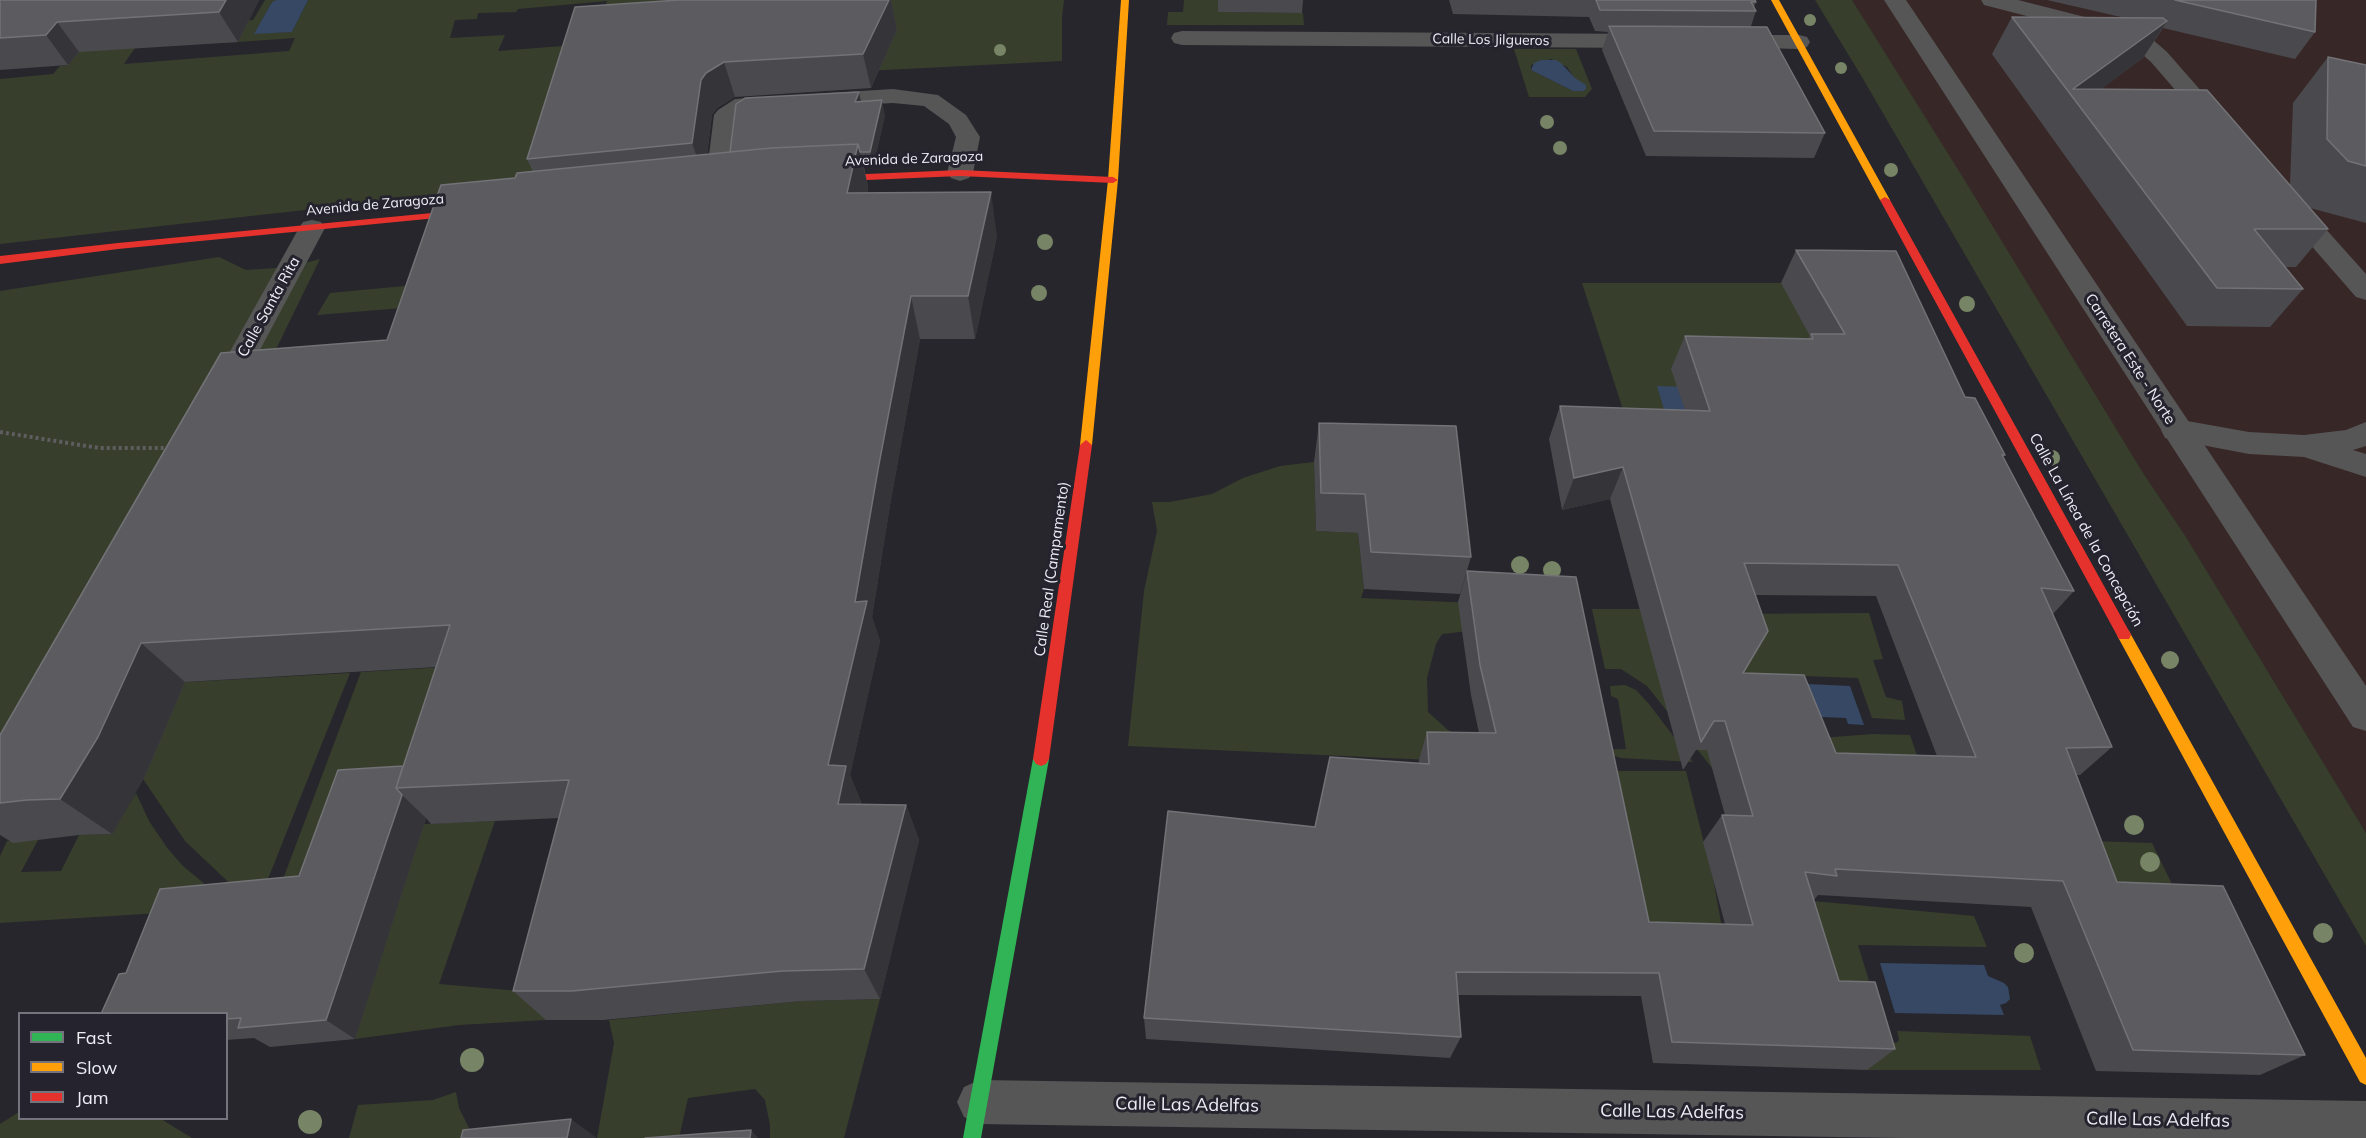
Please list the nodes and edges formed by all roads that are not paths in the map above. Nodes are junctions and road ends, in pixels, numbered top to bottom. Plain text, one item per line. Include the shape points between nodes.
1 (1125, 0) edge
2 (1775, 0) edge
3 (1895, 0) edge
4 (1992, 0) edge
5 (1182, 38) dead end
6 (1670, 41) edge
7 (1705, 42) edge
8 (1799, 42) junction
9 (2236, 144) edge
10 (960, 173) junction
11 (806, 180) edge
12 (1113, 180) junction
13 (717, 187) edge
14 (2274, 187) edge
15 (489, 211) edge
16 (312, 228) junction
17 (0, 260) edge
18 (2366, 291) edge
19 (2176, 430) junction
20 (2366, 433) edge
21 (2304, 446) junction
22 (192, 448) edge
23 (2366, 466) edge
24 (2366, 716) edge
25 (2366, 1076) edge
26 (975, 1120) edge
27 (2366, 1123) edge

1 - 12 main road, Calle Real (Campamento)
2 - 8 main road, Calle La Línea de la Concepción
3 - 19 street, Carretera Este - Norte
4 - 9 street via 2136,37 2159,57
5 - 6 street, Calle Los Jilgueros
7 - 8 street
8 - 25 main road, Calle La Línea de la Concepción
10 - 11 main road, Avenida de Zaragoza
10 - 12 main road, Avenida de Zaragoza
10 - 13 street via 968,136 958,120 930,100 893,96 776,102 743,104 726,115
12 - 26 main road, Calle Real (Campamento) via 1085,452 1047,725
14 - 18 street
15 - 16 main road, Avenida de Zaragoza
16 - 17 main road, Avenida de Zaragoza
16 - 22 street, Calle Santa Rita
19 - 21 street via 2249,443
19 - 24 street, Carretera Este - Norte
20 - 21 street via 2351,440
21 - 23 street
26 - 27 street, Calle Las Adelfas

